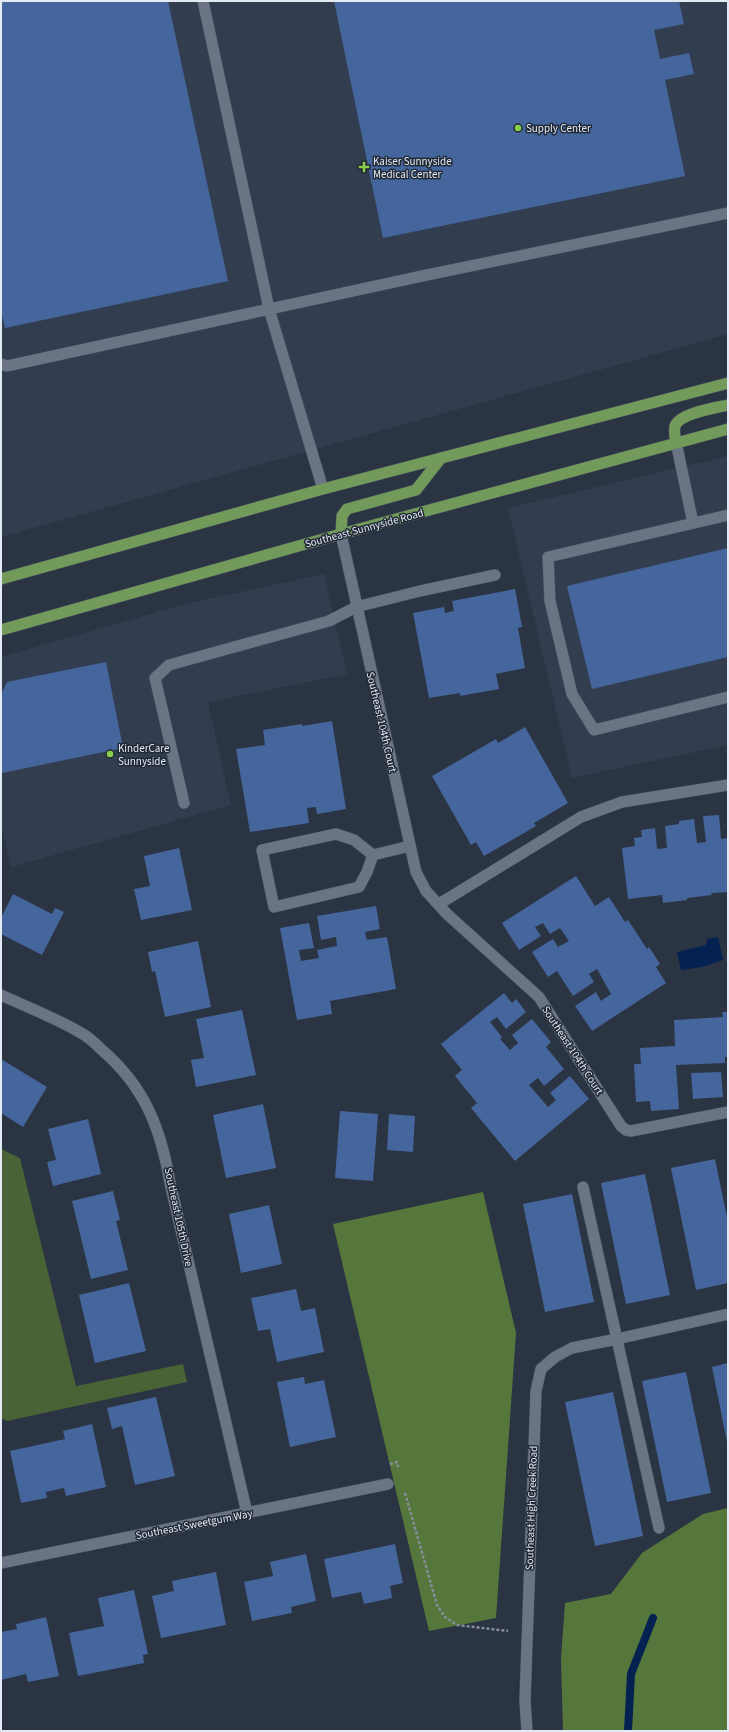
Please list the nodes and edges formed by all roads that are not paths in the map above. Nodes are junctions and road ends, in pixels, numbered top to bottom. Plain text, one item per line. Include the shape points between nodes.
1 (203, 1) edge
2 (728, 213) edge
3 (269, 309) junction
4 (1, 364) edge
5 (728, 382) edge
6 (728, 405) edge
7 (728, 429) edge
8 (676, 442) junction
9 (441, 458) junction
10 (323, 489) junction
11 (728, 515) edge
12 (693, 523) junction
13 (341, 534) junction
14 (495, 575) dead end
15 (1, 579) edge
16 (356, 607) junction
17 (1, 630) edge
18 (728, 697) edge
19 (728, 785) edge
20 (184, 803) dead end
21 (410, 846) junction
22 (373, 855) junction
23 (438, 904) junction
24 (1, 995) edge
25 (728, 1112) edge
26 (583, 1187) dead end
27 (728, 1314) edge
28 (617, 1339) junction
29 (388, 1484) road end
30 (248, 1513) junction
31 (659, 1528) dead end
32 (1, 1563) edge
33 (527, 1731) edge

1 - 3 street
2 - 3 street
3 - 4 street via 7,366
3 - 10 street
5 - 9 main road
6 - 8 main road via 679,420 675,427
7 - 8 main road, Southeast Sunnyside Road
8 - 12 street
8 - 13 main road, Southeast Sunnyside Road
9 - 10 main road
9 - 13 main road via 416,490 347,508 342,516
10 - 15 main road
11 - 12 street
12 - 18 street via 548,557 550,601 572,694 594,730
13 - 16 street, Southeast 104th Court
13 - 17 main road, Southeast Sunnyside Road
14 - 16 street
16 - 20 street via 328,621 169,665 155,678
16 - 21 street, Southeast 104th Court
19 - 23 street via 622,802 581,817
21 - 22 street
21 - 23 street, Southeast 104th Court via 416,872 426,891
22 - 22 street via 354,840 336,834 262,850 274,907 359,887
23 - 25 street, Southeast 104th Court via 539,997 626,1130
24 - 30 street, Southeast 105th Drive via 82,1033 117,1062 142,1096 156,1123
26 - 28 street
27 - 28 street, Southeast High Creek Road
28 - 31 street
28 - 33 street, Southeast High Creek Road via 572,1348 555,1357 541,1369 536,1391 525,1700
29 - 30 street, Southeast Sweetgum Way
30 - 32 street, Southeast Sweetgum Way

